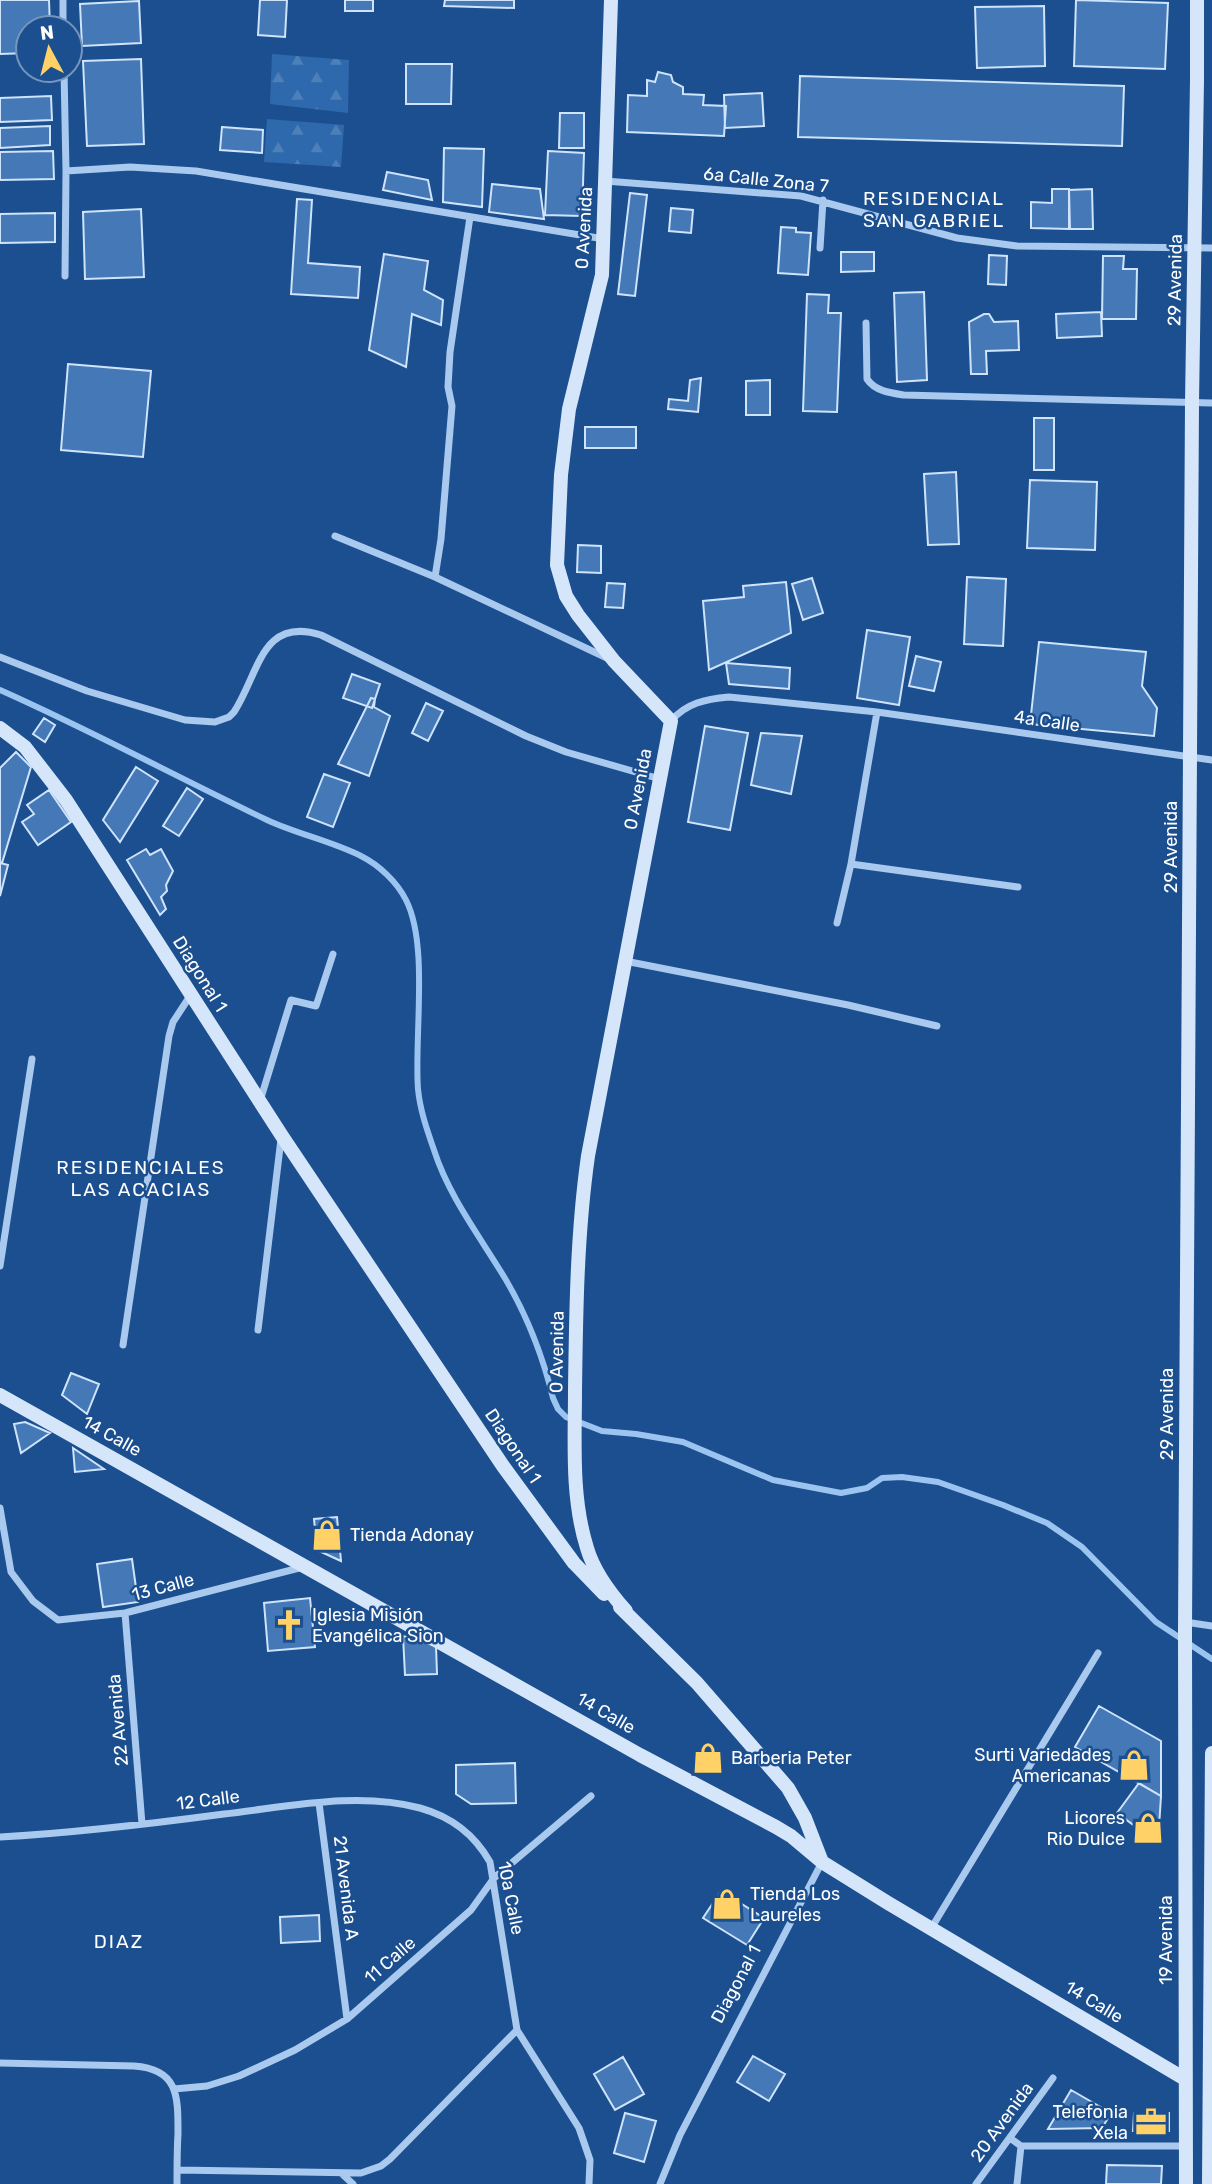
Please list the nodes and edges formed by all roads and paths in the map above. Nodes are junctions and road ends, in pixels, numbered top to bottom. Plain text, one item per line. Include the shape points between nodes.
1 (611, 0) edge
2 (1196, 0) edge
3 (64, 84) edge
4 (66, 171) junction
5 (605, 181) junction
6 (823, 200) junction
7 (470, 217) junction
8 (604, 239) junction
9 (820, 248) dead end
10 (1212, 248) edge
11 (1195, 249) junction
12 (65, 276) dead end
13 (866, 323) dead end
14 (1192, 403) junction
15 (1212, 403) edge
16 (335, 536) dead end
17 (435, 577) junction
18 (0, 657) edge
19 (614, 661) junction
20 (877, 712) junction
21 (671, 721) junction
22 (0, 728) edge
23 (1191, 757) junction
24 (1212, 760) edge
25 (660, 779) junction
26 (851, 864) junction
27 (1018, 887) dead end
28 (837, 923) dead end
29 (333, 954) dead end
30 (625, 961) junction
31 (190, 996) junction
32 (937, 1026) dead end
33 (32, 1059) dead end
34 (260, 1102) junction
35 (282, 1136) junction
36 (0, 1266) edge
37 (258, 1330) dead end
38 (122, 1345) dead end
39 (0, 1395) edge
40 (0, 1508) edge
41 (305, 1567) junction
42 (625, 1611) junction
43 (125, 1613) junction
44 (1185, 1626) junction
45 (1212, 1626) edge
46 (1098, 1653) dead end
47 (1185, 1695) joint
48 (1212, 1753) edge
49 (591, 1796) dead end
50 (318, 1803) junction
51 (419, 1808) joint
52 (142, 1824) junction
53 (0, 1837) edge
54 (822, 1862) junction
55 (494, 1878) junction
56 (932, 1927) junction
57 (347, 2019) junction
58 (517, 2030) junction
59 (0, 2063) edge
60 (1053, 2078) dead end
61 (1185, 2079) junction
62 (1210, 2082) edge
63 (174, 2089) junction
64 (1211, 2122) edge
65 (1010, 2138) junction
66 (1021, 2146) junction
67 (1186, 2146) junction
68 (177, 2171) junction
69 (340, 2173) junction
70 (177, 2184) edge
71 (353, 2184) edge
72 (589, 2184) edge
73 (660, 2184) edge
74 (976, 2184) edge
75 (1017, 2184) edge
76 (1186, 2184) edge
77 (1209, 2184) edge

1 - 5 street, 0 Avenida
2 - 11 street, 29 Avenida
3 - 4 street
4 - 7 street via 162,167
4 - 12 street
5 - 6 street, 6a Calle Zona 7
5 - 8 street, 0 Avenida
6 - 9 street
6 - 11 street, 6a Calle Zona 7 via 957,238 1017,246
7 - 8 street
7 - 17 street via 450,352 452,406
8 - 19 street, 0 Avenida via 596,307 569,409 557,565 566,596
10 - 11 street, 6a Calle Zona 7
11 - 14 street, 29 Avenida
13 - 14 street via 867,379 886,392
14 - 15 street
14 - 23 street, 29 Avenida
16 - 17 street
17 - 19 street
18 - 25 street via 99,695 185,720 215,722 234,712 270,643 286,632 310,631 526,736
19 - 21 street, 0 Avenida
20 - 21 street, 4a Calle via 729,697 693,704
20 - 23 street, 4a Calle
20 - 26 street
21 - 25 street, 0 Avenida
22 - 31 street, Diagonal 1 via 31,754 66,800
23 - 24 street, 4a Calle
23 - 44 street, 29 Avenida
25 - 30 street, 0 Avenida
26 - 27 street
26 - 28 street
29 - 34 street via 316,1006 291,1000
30 - 32 street
30 - 42 street, 0 Avenida via 583,1188 575,1466 587,1550
31 - 34 street, Diagonal 1
31 - 38 street via 169,1035
33 - 36 street
34 - 35 street, Diagonal 1
35 - 37 street
35 - 42 street, Diagonal 1 via 524,1497 574,1563
39 - 41 street, 14 Calle
40 - 43 street, 13 Calle via 10,1572 33,1601 58,1620
41 - 43 street, 13 Calle
41 - 54 street, 14 Calle via 791,1836
42 - 54 street, Diagonal 1 via 697,1683 783,1782
43 - 52 street, 22 Avenida
44 - 45 street
44 - 47 street, 29 Avenida
46 - 56 street
47 - 61 street, 19 Avenida
48 - 62 street
49 - 55 street, 11 Calle
50 - 51 street, 12 Calle via 370,1802
50 - 52 street, 12 Calle
50 - 57 street, 21 Avenida A
51 - 55 street, 10a Calle via 469,1832 490,1862
52 - 53 street, 12 Calle
54 - 56 street, 14 Calle
54 - 73 street, Diagonal 1 via 680,2135
55 - 57 street, 11 Calle via 471,1910
55 - 58 street, 10a Calle
56 - 61 street, 14 Calle
57 - 63 street, 11 Calle via 239,2076 208,2086
58 - 69 street via 390,2159 371,2170
58 - 72 street, 10a Calle via 579,2128 590,2160
59 - 63 street via 145,2067 154,2069
60 - 65 street, 20 Avenida
61 - 67 street, 19 Avenida
62 - 64 street
63 - 68 street
64 - 77 street
65 - 66 street
65 - 74 street, 20 Avenida
66 - 67 street
66 - 75 street
67 - 76 street, 19 Avenida
68 - 69 street
68 - 70 street
69 - 71 street

